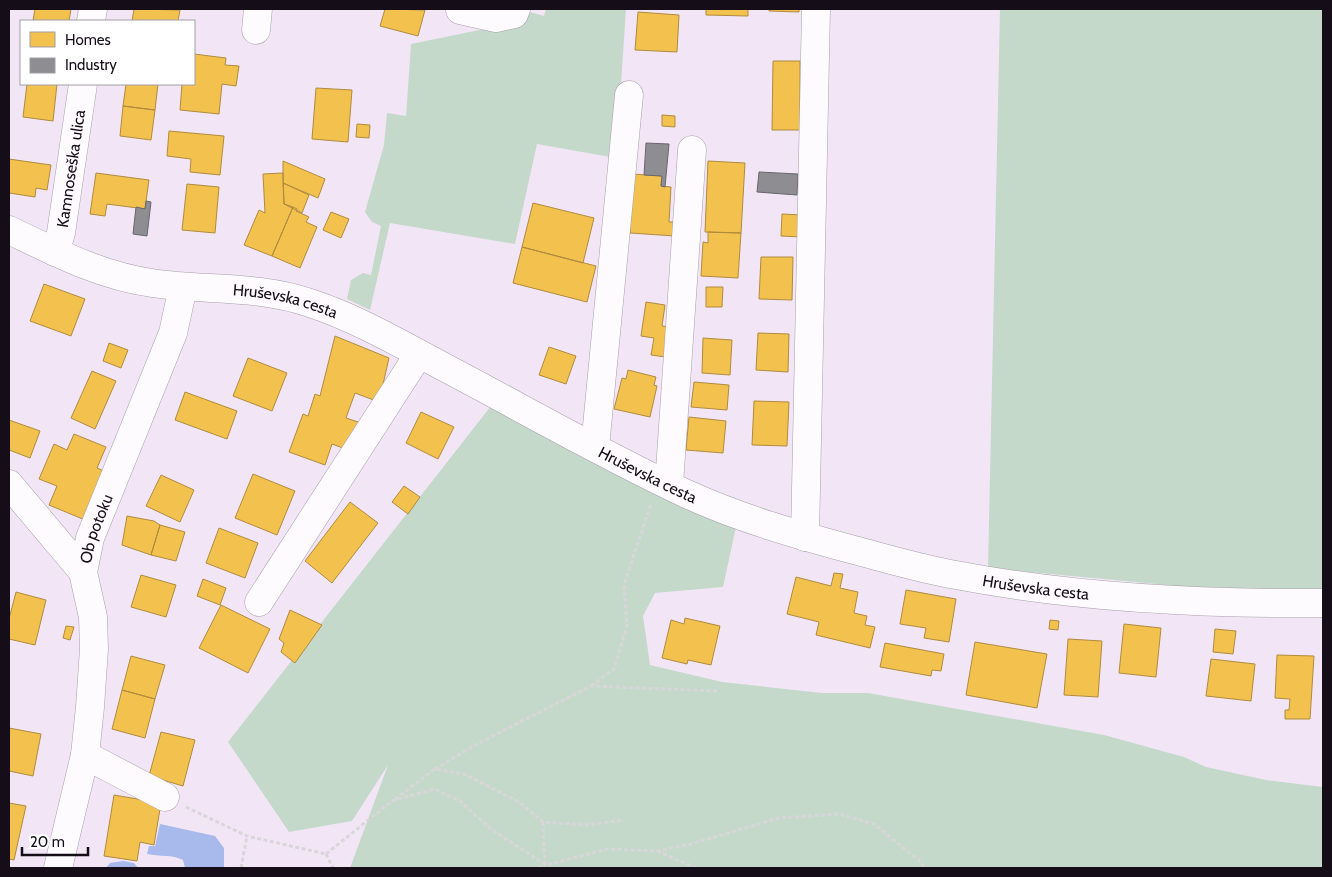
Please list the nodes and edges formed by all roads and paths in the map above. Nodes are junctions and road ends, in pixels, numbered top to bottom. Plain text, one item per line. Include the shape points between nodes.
1 (516, 9) edge
2 (816, 9) edge
3 (460, 10) edge
4 (83, 85) edge
5 (629, 95) dead end
6 (692, 150) dead end
7 (9, 230) edge
8 (55, 252) junction
9 (182, 287) junction
10 (419, 354) junction
11 (595, 447) junction
12 (664, 482) junction
13 (9, 484) edge
14 (805, 537) junction
15 (83, 572) junction
16 (259, 602) dead end
17 (1323, 604) edge
18 (591, 686) junction
19 (718, 691) dead end
20 (84, 755) junction
21 (435, 769) junction
22 (165, 798) joint
23 (392, 801) junction
24 (624, 820) dead end
25 (543, 822) junction
26 (247, 836) junction
27 (656, 851) junction
28 (326, 854) junction
29 (547, 867) edge
30 (58, 868) edge
31 (241, 868) edge
32 (333, 868) edge
33 (538, 868) edge
34 (696, 868) edge
35 (924, 868) edge

1 - 3 street via 514,14 496,18
2 - 14 street
4 - 8 street, Kamnoseška ulica via 64,215
5 - 11 street
6 - 12 street
7 - 8 street, Hruševska cesta
8 - 9 street, Hruševska cesta via 114,275
9 - 10 street, Hruševska cesta via 243,288 310,303 370,328
9 - 15 street, Ob potoku via 173,333 90,538
10 - 11 street, Hruševska cesta
10 - 16 street
11 - 12 street, Hruševska cesta
12 - 14 street, Hruševska cesta via 749,519
12 - 18 path via 624,585 627,626 614,669
13 - 15 street
14 - 17 street, Hruševska cesta via 955,575 1006,583 1109,595 1263,604
15 - 20 street, Ob potoku via 92,617 94,649
18 - 19 path
18 - 21 path
20 - 22 street
20 - 30 street, Ob potoku
21 - 23 path
21 - 25 path via 464,774 519,802
22 - 26 path
23 - 28 path
23 - 29 path via 434,789 460,801 491,829
24 - 25 path via 586,824
25 - 29 path
26 - 28 path
26 - 31 path
27 - 29 path via 608,849
27 - 34 path
27 - 35 path via 779,818 840,814 874,824 921,862
28 - 32 path
29 - 33 path

